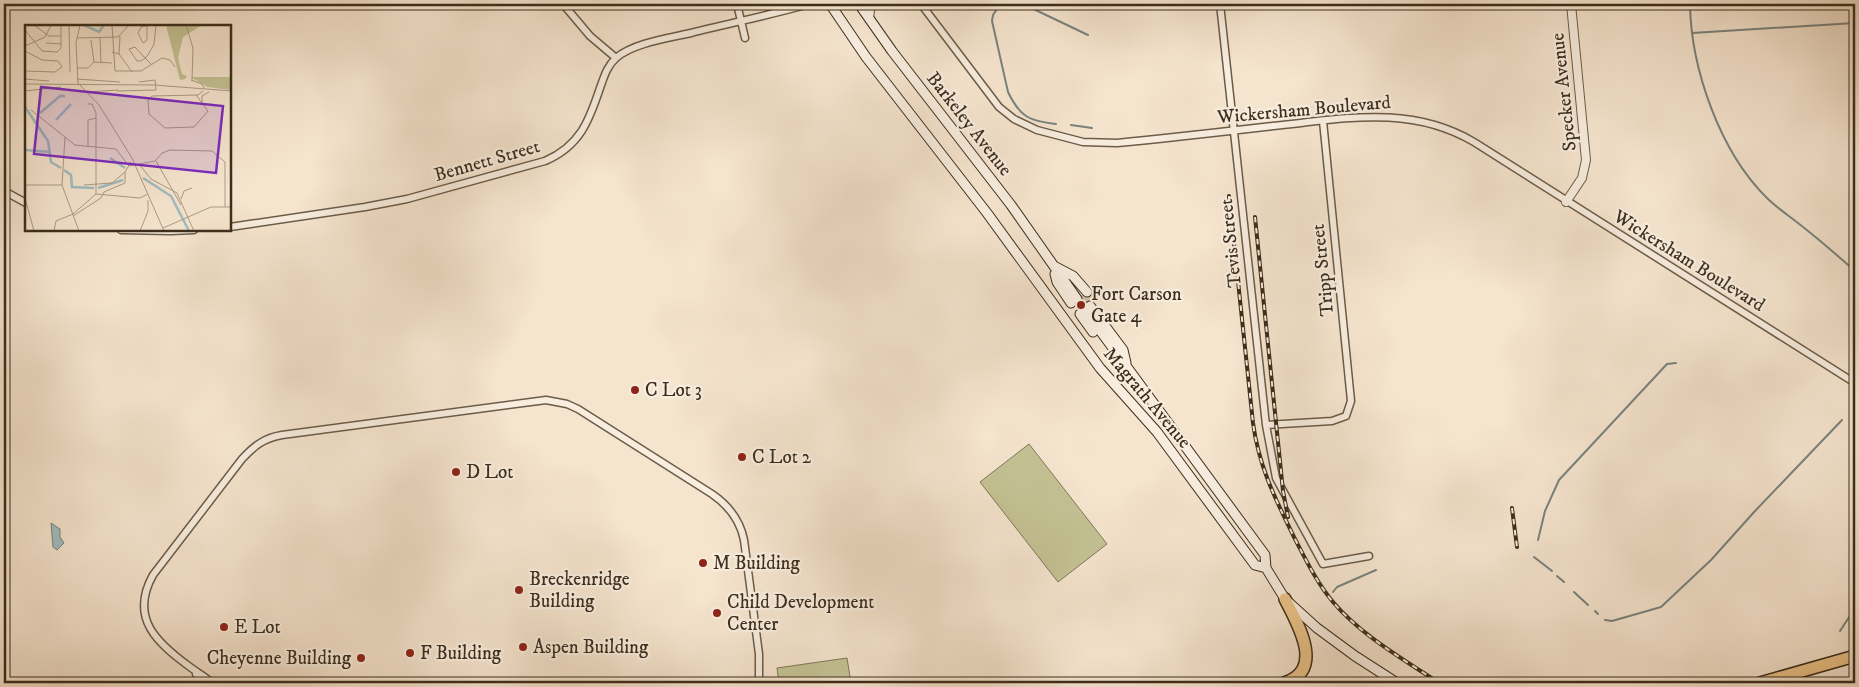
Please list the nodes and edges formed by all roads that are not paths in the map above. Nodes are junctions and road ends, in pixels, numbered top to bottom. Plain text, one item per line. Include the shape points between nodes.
1 (563, 4) edge
2 (737, 4) edge
3 (754, 4) edge
4 (810, 4) edge
5 (830, 4) edge
6 (859, 4) edge
7 (871, 4) edge
8 (921, 4) edge
9 (1220, 4) edge
10 (1571, 4) edge
11 (789, 10) junction
12 (869, 18) junction
13 (741, 21) junction
14 (745, 38) dead end
15 (616, 58) junction
16 (1323, 121) junction
17 (1234, 130) junction
18 (4, 191) edge
19 (25, 202) edge
20 (1566, 202) junction
21 (231, 227) edge
22 (1052, 265) junction
23 (1128, 368) junction
24 (1855, 382) edge
25 (1266, 424) junction
26 (1369, 556) dead end
27 (1266, 568) junction
28 (1285, 599) junction
29 (1855, 656) edge
30 (190, 667) junction
31 (203, 683) edge
32 (212, 683) edge
33 (756, 683) edge
34 (1284, 683) edge
35 (1397, 683) edge
36 (1760, 683) edge

1 - 15 street via 590,36
2 - 13 street
3 - 11 street
4 - 11 street
5 - 27 main road, Magrath Avenue via 866,57 1100,368 1157,432 1255,565
6 - 12 main road, Barkeley Avenue
7 - 12 street
8 - 17 street, Wickersham Boulevard via 999,107 1028,127 1083,142 1104,143
9 - 17 street, Tevis Street
10 - 20 street, Specker Avenue via 1586,160 1582,178
11 - 13 street
12 - 22 main road, Barkeley Avenue
13 - 14 street
13 - 15 street via 637,47
15 - 21 street, Bennett Street via 606,71 581,134 563,151 545,161 407,199
16 - 17 street, Wickersham Boulevard
16 - 20 street, Wickersham Boulevard via 1375,116 1430,123 1451,130
16 - 25 street, Tripp Street via 1351,400 1346,416 1332,421
17 - 25 street, Tevis Street
18 - 19 street
20 - 24 street, Wickersham Boulevard
22 - 22 main road, Barkeley Avenue via 1073,276 1079,297 1057,282
23 - 23 main road via 1118,334 1087,308
23 - 27 main road via 1265,555
25 - 26 street, Tevis Street via 1276,478 1323,564
27 - 28 main road, Magrath Avenue
28 - 34 highway via 1303,635 1306,656 1297,676
28 - 35 main road, Magrath Avenue via 1336,643
29 - 36 highway
30 - 31 street
30 - 32 street
30 - 33 street via 151,632 144,614 145,594 153,575 256,445 282,435 546,400 578,409 712,494 730,509 744,540 759,654

